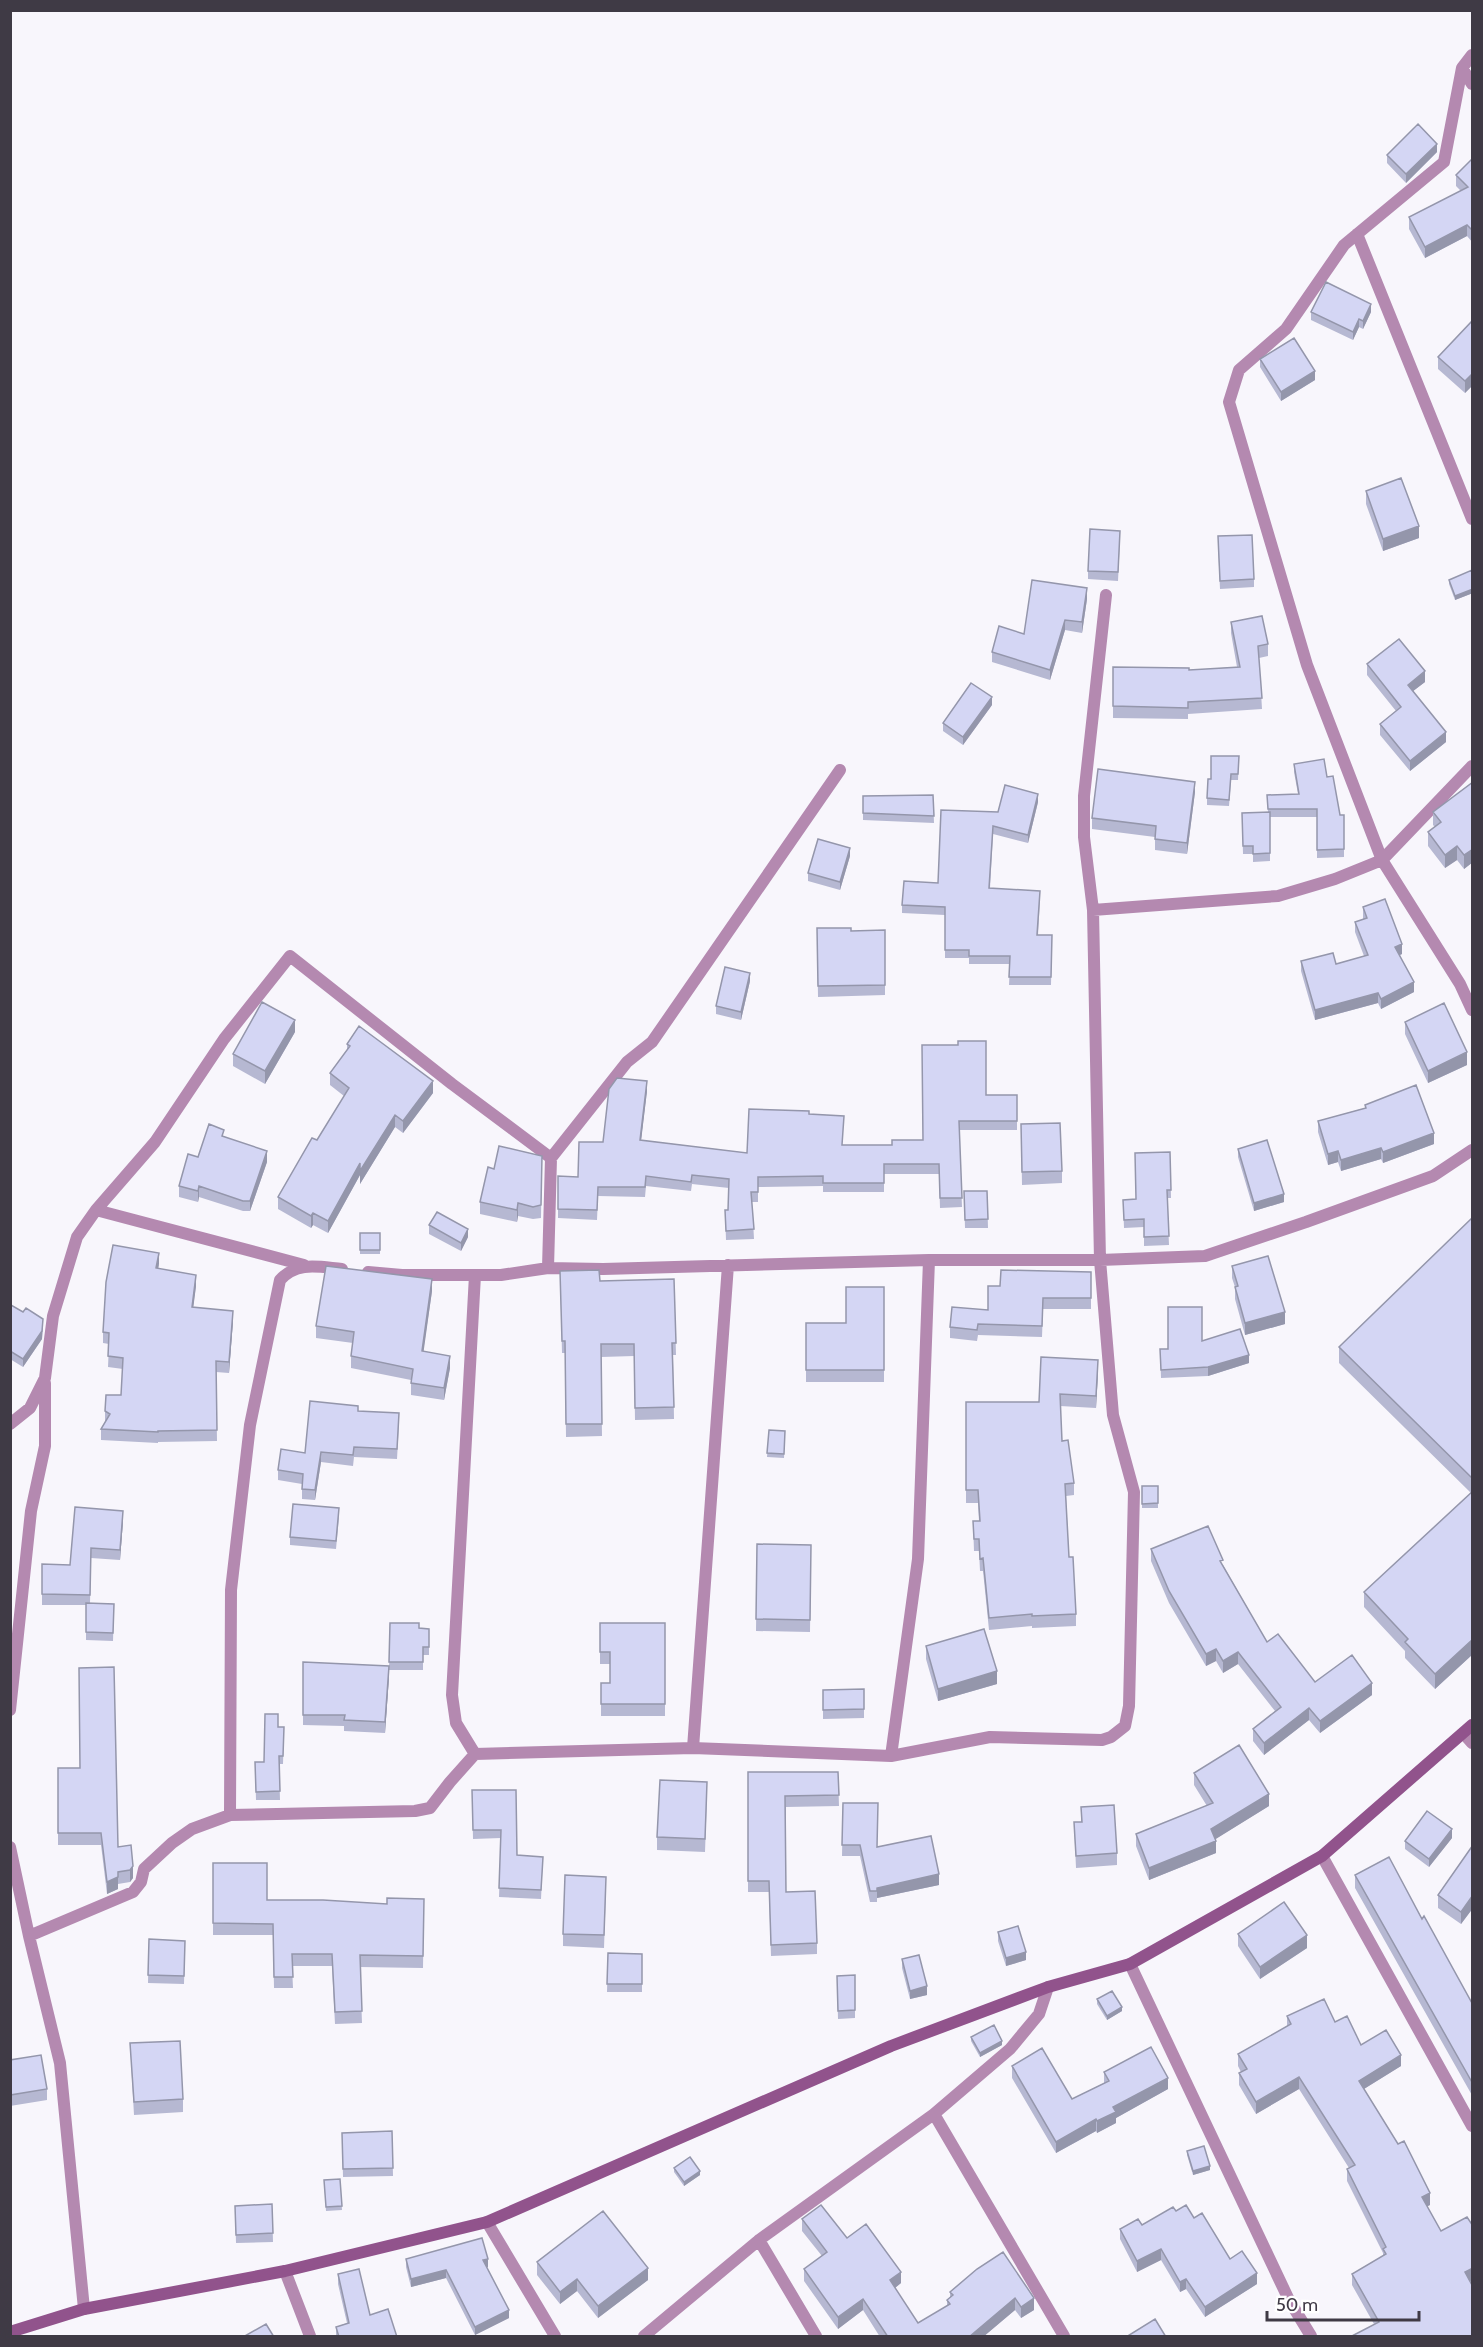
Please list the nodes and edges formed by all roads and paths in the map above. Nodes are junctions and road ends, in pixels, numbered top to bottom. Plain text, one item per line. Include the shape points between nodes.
1 (1473, 55) edge
2 (1462, 68) junction
3 (1473, 84) edge
4 (1358, 234) junction
5 (1473, 519) edge
6 (1106, 596) dead end
7 (1473, 766) edge
8 (840, 770) dead end
9 (1382, 860) junction
10 (1093, 910) junction
11 (1473, 1010) edge
12 (1473, 1150) edge
13 (551, 1158) junction
14 (96, 1210) junction
15 (929, 1260) junction
16 (1100, 1260) junction
17 (306, 1266) junction
18 (728, 1266) junction
19 (548, 1268) junction
20 (475, 1275) junction
21 (45, 1378) junction
22 (10, 1424) edge
23 (10, 1710) edge
24 (1470, 1734) edge
25 (693, 1748) junction
26 (475, 1754) junction
27 (891, 1756) junction
28 (230, 1815) junction
29 (10, 1847) edge
30 (1322, 1856) junction
31 (29, 1936) junction
32 (1130, 1964) junction
33 (1048, 1988) junction
34 (934, 2114) junction
35 (1473, 2126) edge
36 (487, 2222) junction
37 (759, 2240) junction
38 (285, 2271) junction
39 (84, 2309) junction
40 (10, 2332) edge
41 (310, 2337) edge
42 (555, 2337) edge
43 (644, 2337) edge
44 (816, 2337) edge
45 (1064, 2337) edge
46 (1311, 2337) edge

1 - 2 street
2 - 3 street
2 - 4 street via 1444,162
4 - 5 street
4 - 9 street via 1344,245 1286,328 1239,370 1229,402 1307,665
6 - 10 street via 1084,796 1084,837
7 - 9 street
8 - 13 street via 652,1042 627,1062
9 - 10 street via 1278,896
9 - 11 street
10 - 16 street
12 - 16 street via 1433,1176 1205,1256
13 - 14 street via 290,956 224,1040 155,1142
13 - 19 street
14 - 17 street
14 - 21 street via 76,1237 53,1316
15 - 16 street
15 - 18 street
15 - 27 street via 918,1559
16 - 27 street via 1113,1415 1134,1491 1129,1706 1125,1726 1102,1740 990,1737
17 - 20 street via 402,1275
17 - 28 street via 286,1273 280,1280 250,1425 231,1590
18 - 19 street
18 - 25 street
19 - 20 street
20 - 26 street via 452,1695 456,1723
21 - 22 street via 30,1408
21 - 23 street via 45,1446 31,1511
24 - 30 street
25 - 26 street
25 - 27 street
26 - 28 street via 430,1808
28 - 31 street via 192,1828 172,1843 144,1869 133,1892
29 - 31 street
30 - 32 street
30 - 35 street
31 - 39 street via 60,2063
32 - 33 street
32 - 46 street via 1289,2300
33 - 34 street via 1039,2014 1010,2049
33 - 36 street via 891,2046
34 - 37 street
34 - 45 street
36 - 38 street
36 - 42 street
37 - 43 street
37 - 44 street
38 - 39 street
38 - 41 street
39 - 40 street

